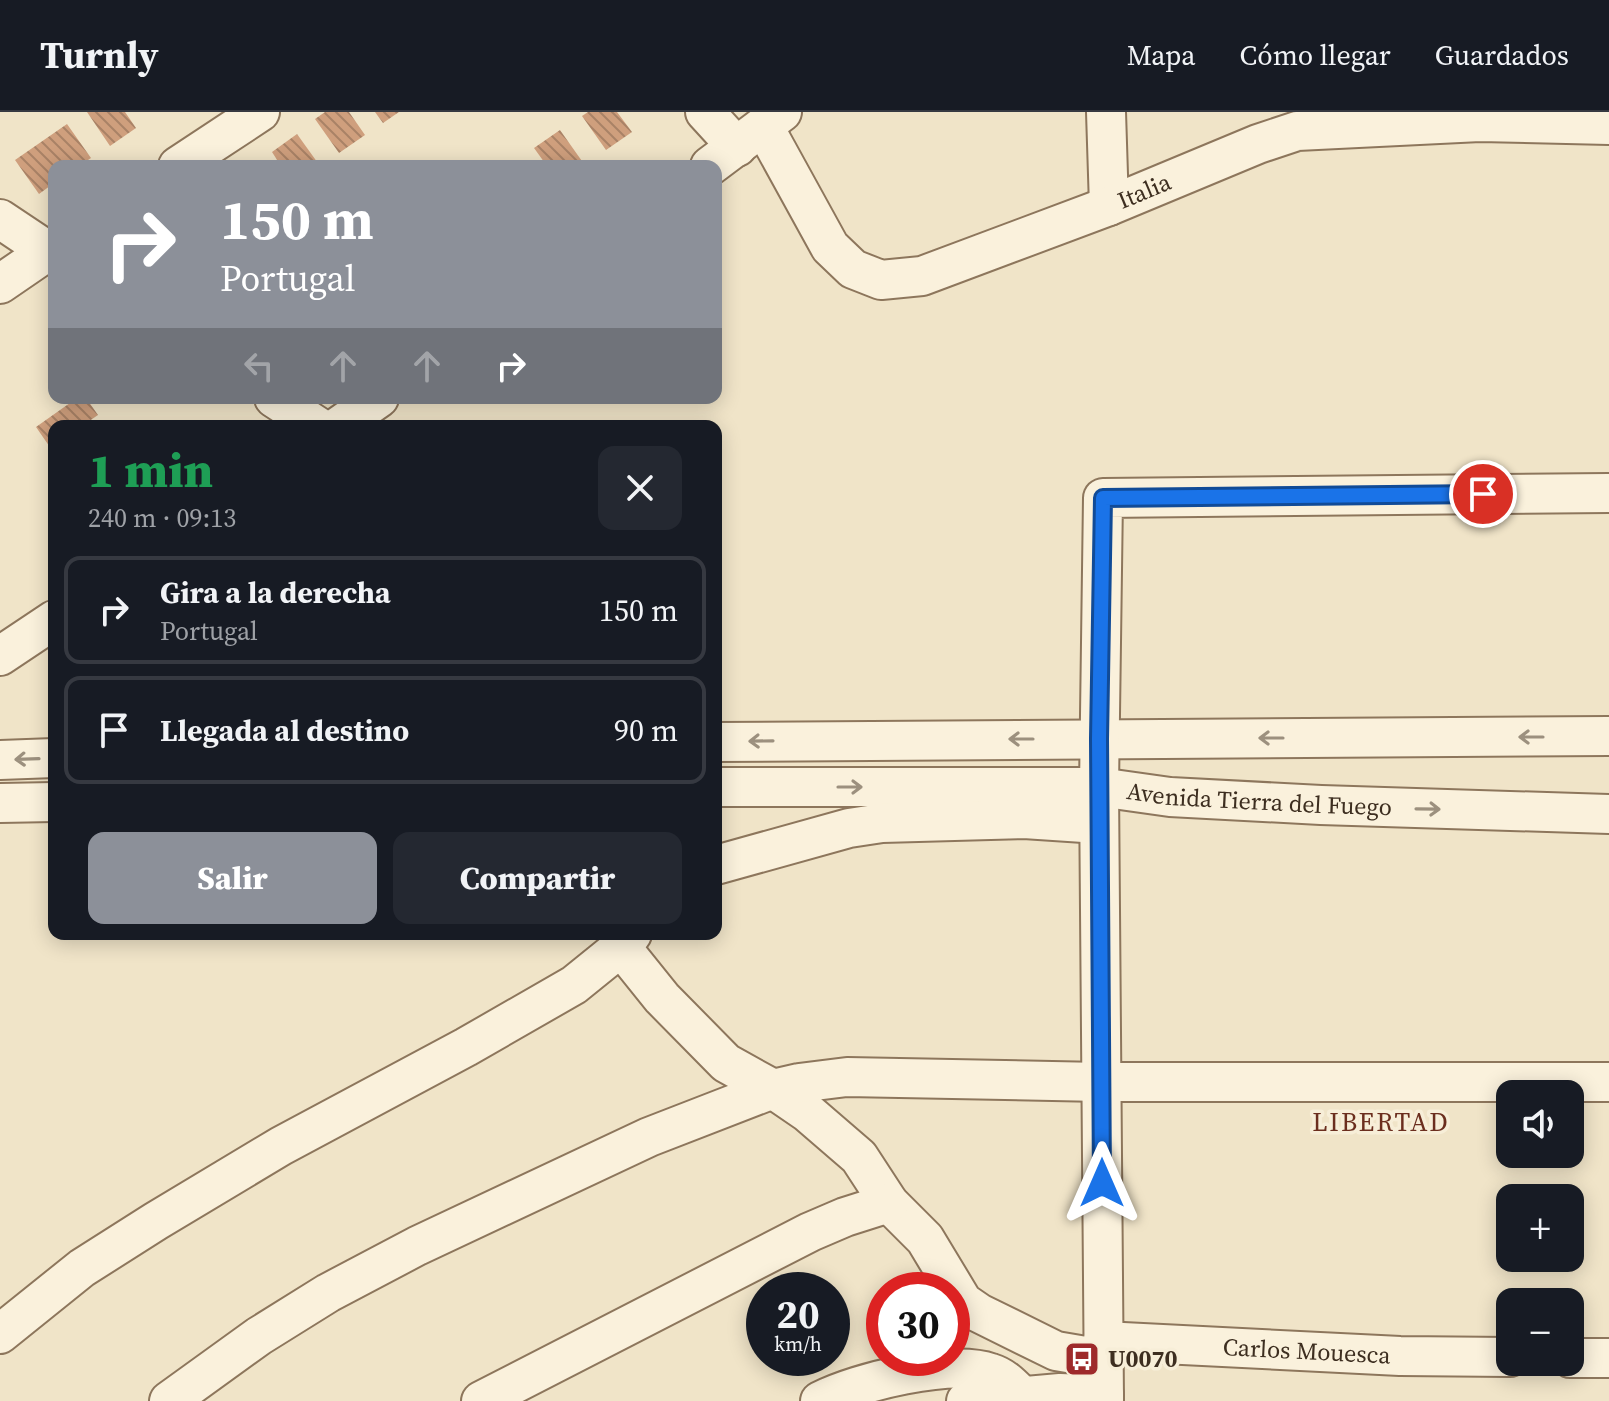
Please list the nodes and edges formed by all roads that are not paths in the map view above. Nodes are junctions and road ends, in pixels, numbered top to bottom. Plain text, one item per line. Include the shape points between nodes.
1 (260, 112) edge
2 (705, 112) edge
3 (1106, 112) edge
4 (1609, 125) edge
5 (748, 138) edge
6 (187, 160) edge
7 (1109, 206) junction
8 (0, 219) edge
9 (48, 249) edge
10 (48, 254) edge
11 (0, 284) edge
12 (283, 404) edge
13 (370, 404) edge
14 (308, 420) edge
15 (348, 420) edge
16 (1609, 493) edge
17 (48, 624) edge
18 (0, 656) edge
19 (1609, 736) edge
20 (1099, 739) junction
21 (722, 742) edge
22 (48, 758) edge
23 (0, 760) edge
24 (722, 787) edge
25 (1099, 787) junction
26 (48, 802) edge
27 (0, 803) edge
28 (1609, 814) edge
29 (1099, 824) junction
30 (722, 863) edge
31 (626, 941) edge
32 (1101, 1082) junction
33 (1609, 1082) edge
34 (773, 1089) junction
35 (889, 1203) junction
36 (0, 1334) edge
37 (1496, 1357) edge
38 (1584, 1358) edge
39 (1609, 1358) edge
40 (1104, 1374) edge
41 (1021, 1395) junction
42 (1060, 1397) edge
43 (169, 1401) edge
44 (481, 1401) edge
45 (820, 1401) edge
46 (966, 1401) edge

1 - 6 street
2 - 5 street, Italia
3 - 7 street
4 - 7 street, Italia via 1480,122 1297,131
5 - 7 street, Italia via 830,247 853,269 881,280 922,276
8 - 9 street
10 - 11 street
12 - 14 street
13 - 15 street
16 - 20 street via 1103,498
17 - 18 street
19 -> 20 street
20 -> 21 street
20 - 25 street
22 -> 23 street
24 -> 25 street, Avenida Tierra del Fuego
25 -> 28 street, Avenida Tierra del Fuego via 1170,797
25 - 29 street
26 - 27 street
29 - 30 street via 1024,819 882,823
29 - 32 street
31 - 34 street via 662,998 726,1063
31 - 36 street via 574,985 156,1221 82,1268
32 - 33 street
32 - 34 street via 847,1077
32 - 40 street
34 - 35 street via 859,1157
34 - 43 street via 649,1137 417,1246 259,1336
35 - 40 street via 925,1239 963,1302
35 - 44 street via 810,1232
37 - 40 street, Carlos Mouesca via 1400,1356
38 - 39 street
40 - 42 street, Carlos Mouesca
41 - 42 street, Carlos Mouesca
41 - 45 street via 989,1372 954,1370 875,1382
41 - 46 street, Carlos Mouesca

